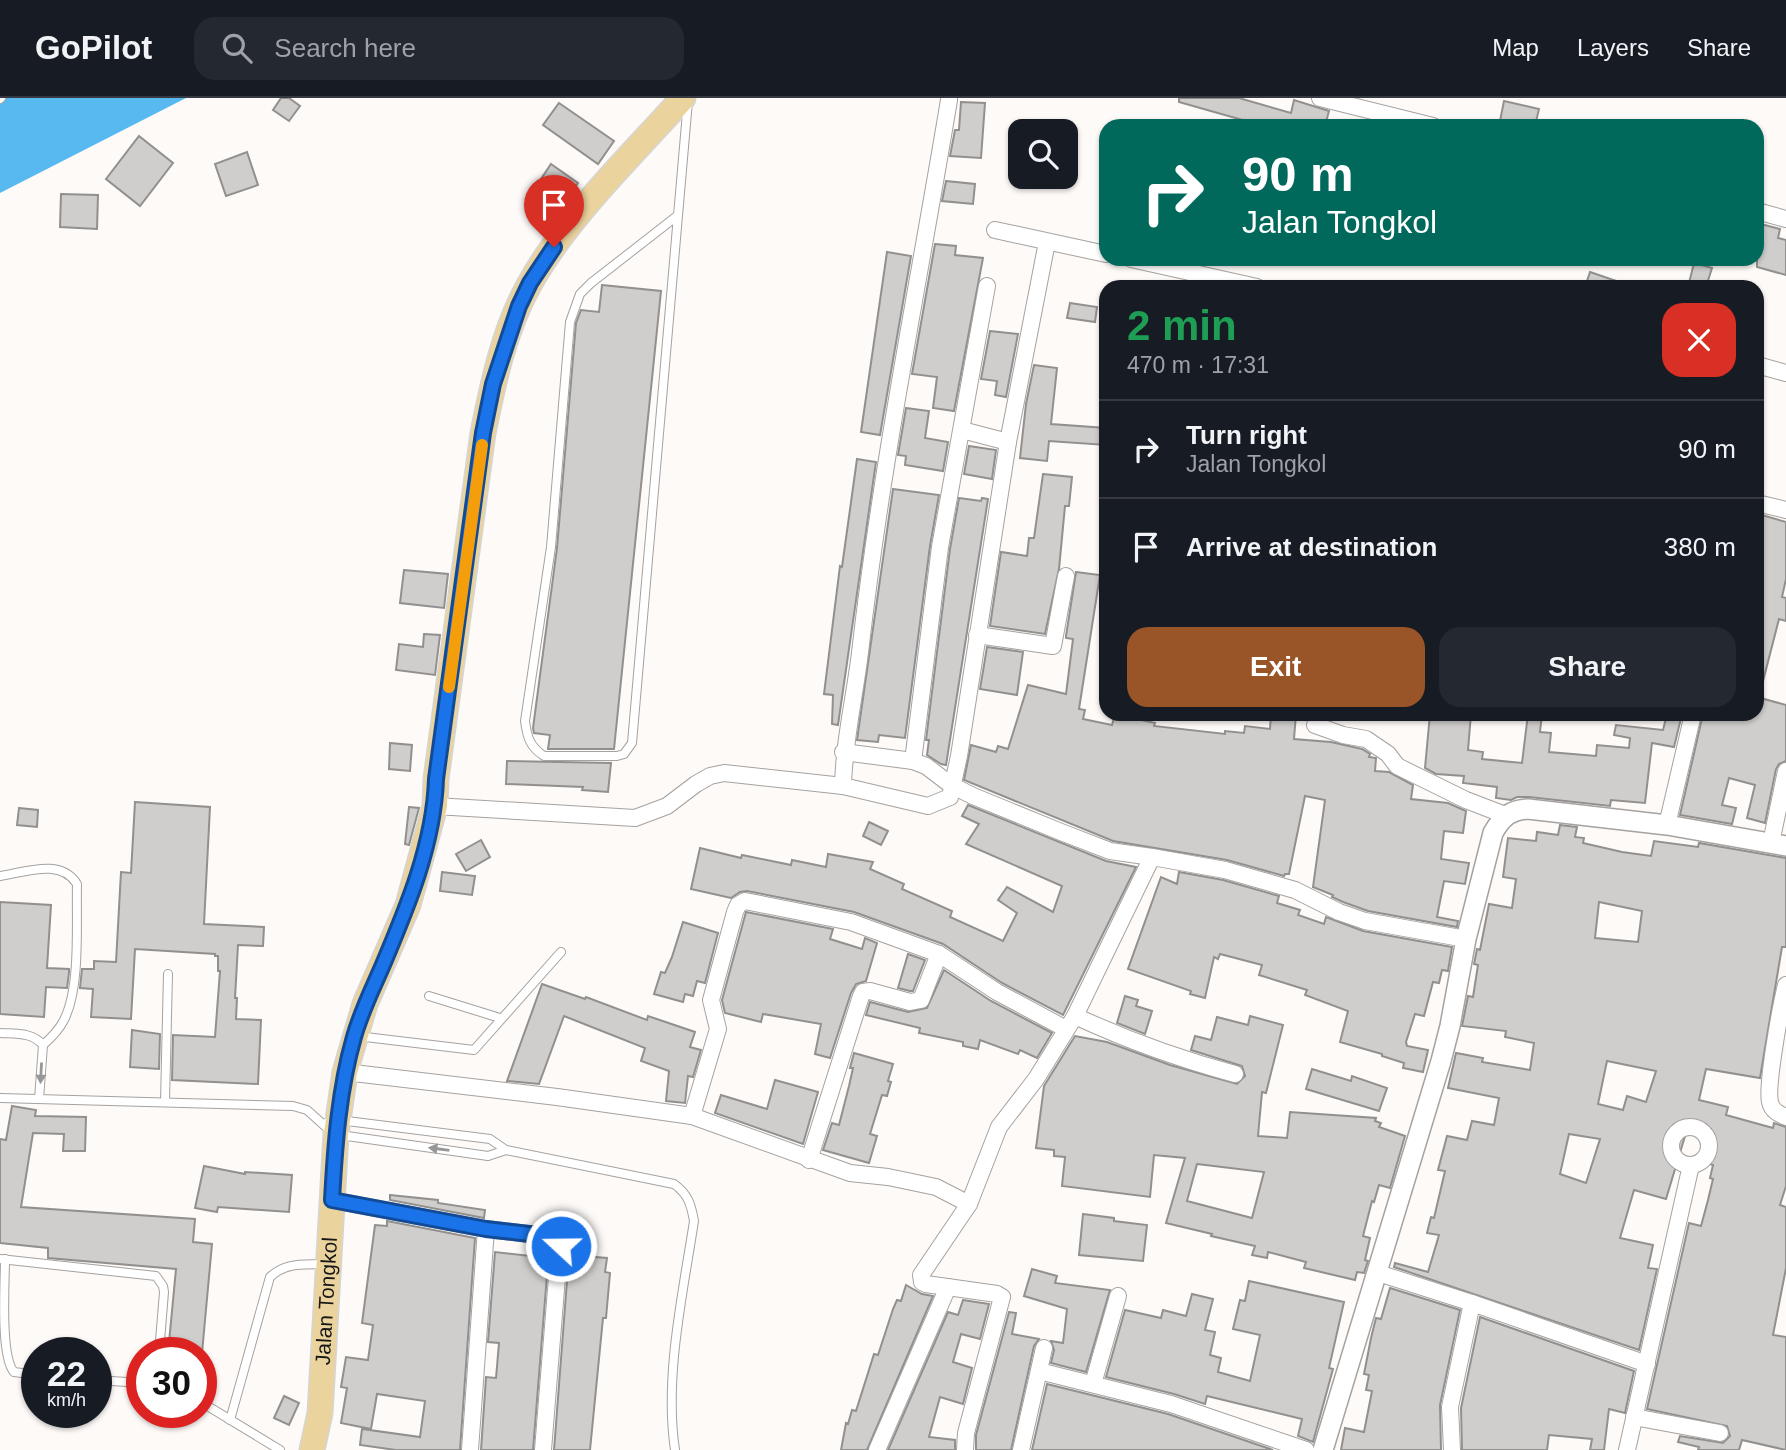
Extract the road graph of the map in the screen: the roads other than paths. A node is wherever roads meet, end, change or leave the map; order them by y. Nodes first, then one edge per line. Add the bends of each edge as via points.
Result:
1 (683, 98) edge
2 (689, 98) edge
3 (1320, 98) edge
4 (949, 100) dead end
5 (1405, 119) edge
6 (1764, 213) edge
7 (677, 216) junction
8 (1786, 219) edge
9 (995, 230) dead end
10 (1047, 242) junction
11 (1099, 253) edge
12 (1162, 266) edge
13 (1226, 280) edge
14 (987, 286) dead end
15 (1764, 367) edge
16 (1786, 373) edge
17 (962, 430) junction
18 (1008, 442) junction
19 (1764, 504) edge
20 (1786, 510) edge
21 (1066, 576) dead end
22 (977, 635) junction
23 (1691, 721) edge
24 (1315, 724) dead end
25 (844, 752) junction
26 (914, 761) junction
27 (1786, 771) edge
28 (842, 786) junction
29 (951, 791) junction
30 (436, 794) junction
31 (1505, 815) junction
32 (1667, 825) junction
33 (1779, 844) edge
34 (1152, 857) junction
35 (0, 876) edge
36 (1466, 939) junction
37 (561, 952) dead end
38 (939, 954) junction
39 (168, 974) dead end
40 (1786, 985) edge
41 (429, 996) dead end
42 (500, 1018) junction
43 (1070, 1023) junction
44 (0, 1033) edge
45 (354, 1036) junction
46 (43, 1045) junction
47 (345, 1072) junction
48 (1235, 1073) dead end
49 (0, 1098) edge
50 (39, 1099) junction
51 (165, 1102) junction
52 (692, 1116) junction
53 (1786, 1117) edge
54 (332, 1126) junction
55 (506, 1150) junction
56 (809, 1160) junction
57 (1691, 1165) dead end
58 (332, 1200) junction
59 (969, 1204) junction
60 (486, 1229) junction
61 (3, 1259) edge
62 (328, 1265) junction
63 (1378, 1273) junction
64 (948, 1287) junction
65 (1118, 1296) dead end
66 (1472, 1303) junction
67 (160, 1337) edge
68 (1044, 1348) dead end
69 (1647, 1364) junction
70 (1039, 1371) junction
71 (21, 1373) edge
72 (1093, 1384) junction
73 (217, 1412) edge
74 (1634, 1417) junction
75 (230, 1420) junction
76 (1720, 1433) dead end
77 (280, 1450) edge
78 (312, 1450) edge
79 (470, 1450) edge
80 (543, 1450) edge
81 (676, 1450) edge
82 (877, 1450) edge
83 (965, 1450) edge
84 (1021, 1450) edge
85 (1306, 1450) edge
86 (1323, 1450) edge
87 (1452, 1450) edge
88 (1628, 1450) edge

1 - 30 highway, Jalan Tongkol via 567,228 530,283 508,335 483,433
2 - 7 lane
3 - 5 street
4 - 25 street via 879,502
6 - 8 street
7 - 7 lane via 632,743 617,756 544,757 527,738 525,721 551,547 569,322 590,282
9 - 10 street
10 - 11 street
10 - 18 street
12 - 13 street
14 - 17 street
15 - 16 street
17 - 18 street
17 - 26 street via 940,547
18 - 22 street
19 - 20 street
21 - 22 street via 1053,646
22 - 29 street
23 - 32 street
24 - 31 street via 1366,739 1397,766
25 - 26 street
25 - 28 street
26 - 29 street via 926,766
27 - 33 street
28 - 29 street via 928,806
28 - 30 street via 724,773 696,784 667,806 635,818
29 - 34 street via 1110,850
30 - 45 highway, Jalan Tongkol via 408,905
31 - 32 street via 1528,809
31 - 36 street via 1493,833
32 - 33 street
34 - 36 street via 1225,870 1295,890 1365,922
34 - 43 street
35 - 46 lane via 54,867 72,875 77,884 74,990 65,1019
36 - 63 street via 1449,1031
37 - 42 lane
38 - 43 street via 997,992
38 - 52 street via 851,922 745,901 738,905 711,1000 718,1029
38 - 56 street via 921,1000 863,992
39 - 51 lane
40 - 53 street via 1770,1102
41 - 42 lane
42 - 45 lane via 474,1050
43 - 48 street
43 - 59 street via 999,1127
44 - 46 lane via 27,1035
45 - 47 highway, Jalan Tongkol
46 -> 50 lane
47 - 52 street
47 - 54 highway, Jalan Tongkol
49 - 50 lane
50 - 51 lane
51 - 54 lane via 293,1106
52 - 56 street
55 -> 54 lane via 488,1156
54 - 55 lane via 490,1139
54 - 58 highway, Jalan Tongkol
55 - 81 lane via 674,1184 688,1198 694,1221 677,1329 672,1429
56 - 59 street via 850,1173 936,1187
57 - 69 street
58 - 60 street
58 - 62 highway, Jalan Tongkol
59 - 64 street via 921,1275 926,1284
60 - 79 street
60 - 80 street via 560,1240
61 - 67 lane via 156,1276 164,1292
61 - 71 lane via 7,1360 14,1372
62 - 75 lane via 289,1265 270,1277
62 - 78 highway, Jalan Tongkol via 320,1413
63 - 66 street
63 - 86 street
64 - 82 street
64 - 83 street via 1002,1297
65 - 72 street
66 - 69 street
66 - 87 street via 1450,1408
68 - 70 street
69 - 74 street
70 - 72 street
70 - 84 street
72 - 85 street via 1171,1404
73 - 75 lane
74 - 76 street
74 - 88 street
75 - 77 lane

